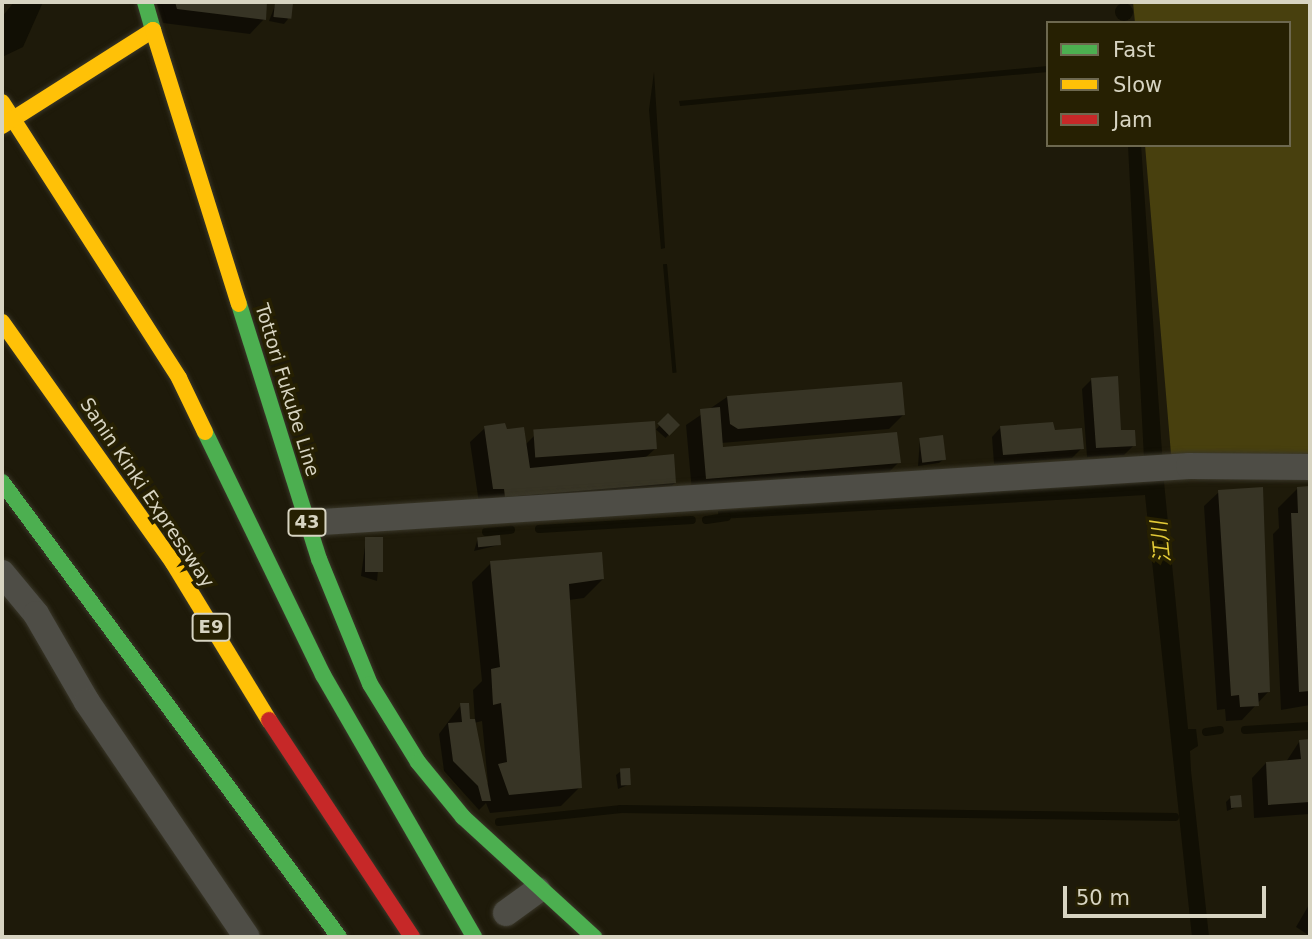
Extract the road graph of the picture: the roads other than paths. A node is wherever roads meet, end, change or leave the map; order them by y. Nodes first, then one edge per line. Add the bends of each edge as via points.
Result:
1 (145, 2) edge
2 (153, 30) junction
3 (2, 102) edge
4 (8, 122) edge
5 (2, 322) edge
6 (1310, 467) edge
7 (2, 482) edge
8 (307, 523) junction
9 (2, 573) edge
10 (538, 890) junction
11 (506, 913) dead end
12 (247, 937) edge
13 (340, 937) edge
14 (412, 937) edge
15 (474, 937) edge
16 (594, 937) edge

1 - 2 main road, Tottori Fukube Line
2 - 4 main road
2 - 8 main road, Tottori Fukube Line / 43
3 - 4 main road
4 - 15 main road via 179,378 323,674
5 - 14 main road, Sanin Kinki Expressway / E9 via 173,563 251,694
6 - 8 street via 1189,466
7 - 13 main road
8 - 10 main road, Tottori Fukube Line / 43 via 350,643 395,727 463,817
9 - 12 street via 36,614 87,702
10 - 11 street
10 - 16 main road, Tottori Fukube Line / 43

